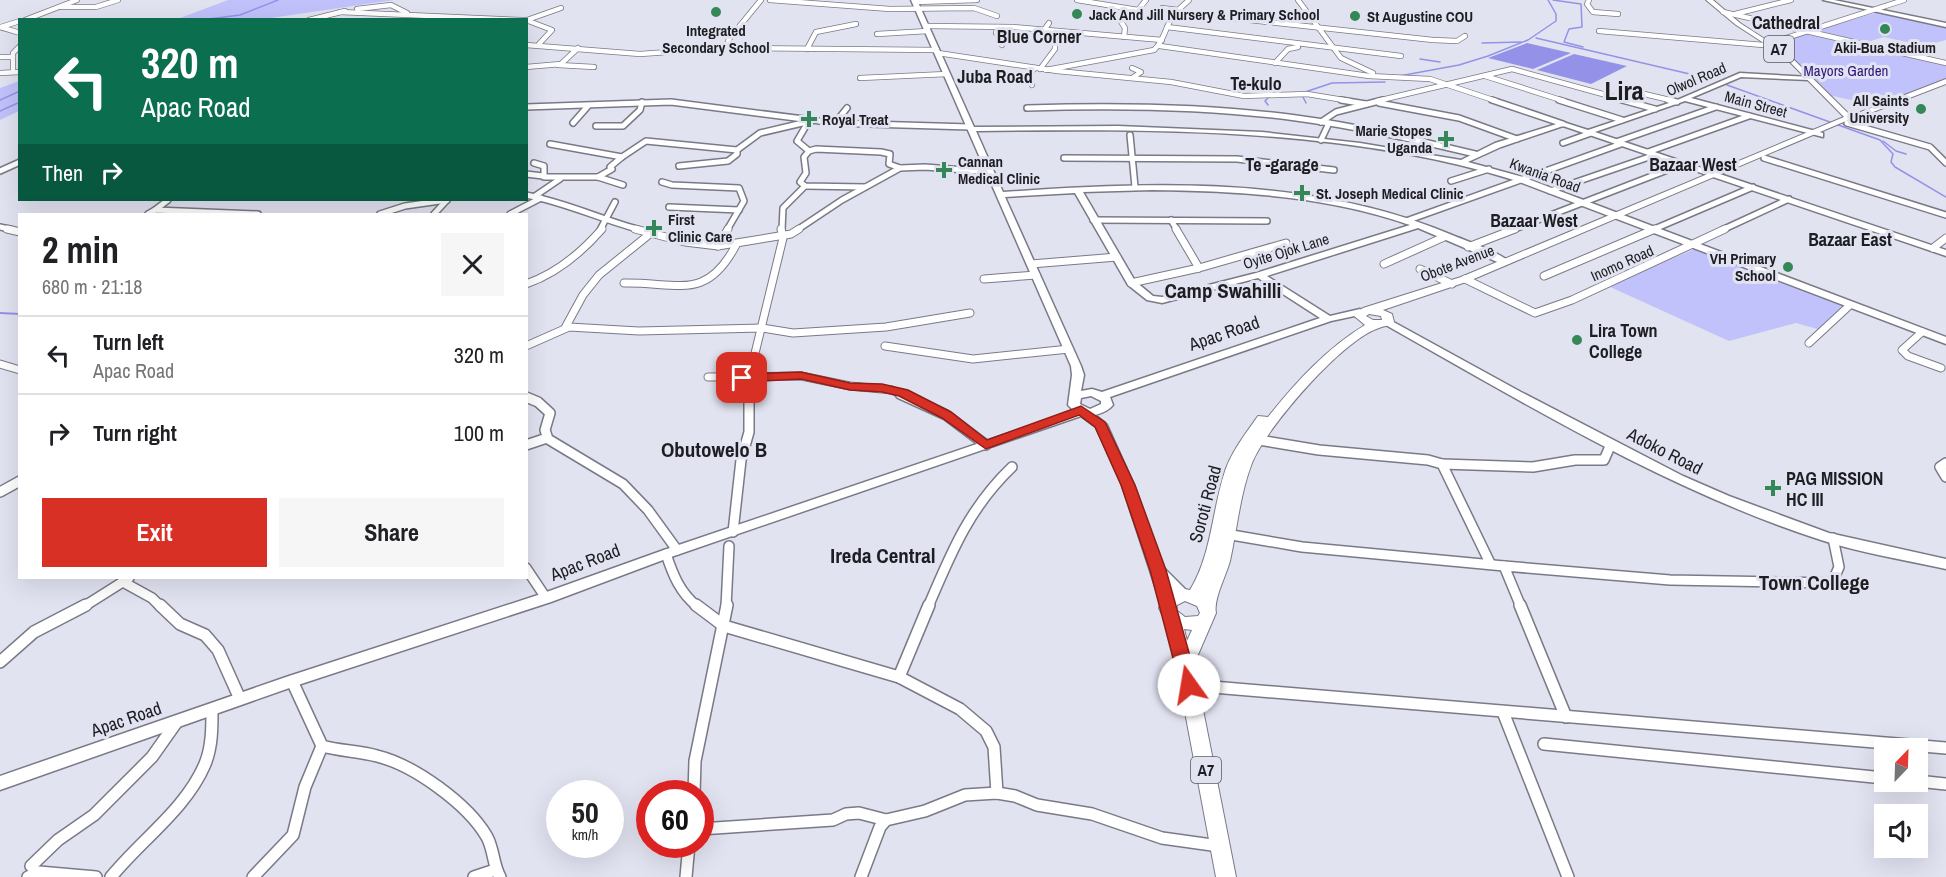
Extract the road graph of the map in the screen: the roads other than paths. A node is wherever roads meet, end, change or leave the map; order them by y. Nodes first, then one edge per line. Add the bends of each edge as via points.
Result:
1 (77, 0) edge
2 (118, 0) edge
3 (761, 0) edge
4 (771, 0) edge
5 (976, 0) edge
6 (1077, 0) edge
7 (1146, 0) edge
8 (1189, 0) edge
9 (1298, 0) edge
10 (1589, 0) edge
11 (1709, 0) edge
12 (1791, 0) edge
13 (1826, 0) edge
14 (1904, 0) edge
15 (818, 2) edge
16 (916, 4) edge
17 (61, 7) junction
18 (561, 8) dead end
19 (1162, 8) dead end
20 (1874, 10) junction
21 (1177, 11) junction
22 (340, 12) junction
23 (1723, 12) junction
24 (409, 13) junction
25 (1618, 14) dead end
26 (1732, 15) junction
27 (997, 16) dead end
28 (1225, 16) junction
29 (31, 18) edge
30 (317, 18) edge
31 (401, 18) edge
32 (490, 18) edge
33 (528, 20) edge
34 (1120, 20) dead end
35 (18, 22) edge
36 (528, 22) edge
37 (1220, 22) dead end
38 (1049, 23) dead end
39 (856, 24) dead end
40 (1946, 25) edge
41 (0, 27) edge
42 (998, 27) junction
43 (1320, 27) junction
44 (927, 28) junction
45 (1167, 29) junction
46 (1044, 30) junction
47 (1599, 31) dead end
48 (1804, 31) junction
49 (18, 32) edge
50 (877, 34) dead end
51 (1465, 36) dead end
52 (1124, 37) junction
53 (1162, 40) junction
54 (1282, 43) junction
55 (539, 44) junction
56 (1773, 44) junction
57 (528, 45) edge
58 (1002, 45) dead end
59 (1160, 46) junction
60 (1304, 46) junction
61 (579, 48) junction
62 (726, 48) junction
63 (18, 49) edge
64 (807, 49) junction
65 (1288, 49) junction
66 (1335, 50) junction
67 (937, 52) junction
68 (1401, 56) dead end
69 (0, 57) edge
70 (13, 57) junction
71 (1275, 63) junction
72 (565, 64) junction
73 (1946, 64) edge
74 (528, 67) edge
75 (594, 67) dead end
76 (1037, 68) junction
77 (1132, 68) dead end
78 (1046, 70) junction
79 (13, 72) junction
80 (18, 72) edge
81 (0, 73) edge
82 (947, 74) junction
83 (1485, 75) junction
84 (860, 78) dead end
85 (1131, 78) junction
86 (1385, 78) junction
87 (1809, 78) junction
88 (1946, 83) edge
89 (1032, 85) dead end
90 (1445, 85) junction
91 (1640, 93) dead end
92 (1681, 101) junction
93 (642, 102) junction
94 (1374, 102) junction
95 (1366, 104) junction
96 (588, 106) junction
97 (528, 107) edge
98 (1716, 107) junction
99 (847, 108) dead end
100 (1027, 108) dead end
101 (1655, 109) junction
102 (1749, 116) junction
103 (1851, 117) junction
104 (1622, 120) junction
105 (809, 122) junction
106 (1321, 122) junction
107 (573, 123) dead end
108 (835, 123) junction
109 (1329, 123) junction
110 (1563, 124) junction
111 (596, 126) dead end
112 (971, 128) junction
113 (1589, 133) junction
114 (1817, 134) junction
115 (1130, 135) dead end
116 (1517, 139) junction
117 (1321, 140) junction
118 (1563, 143) dead end
119 (1619, 143) junction
120 (550, 144) dead end
121 (1935, 149) junction
122 (737, 150) junction
123 (1946, 150) edge
124 (809, 151) junction
125 (1475, 153) junction
126 (1651, 154) junction
127 (1130, 156) junction
128 (621, 157) junction
129 (1064, 158) dead end
130 (1764, 158) junction
131 (1464, 161) junction
132 (18, 163) edge
133 (534, 163) dead end
134 (1946, 163) edge
135 (1683, 164) junction
136 (679, 166) dead end
137 (900, 168) junction
138 (1489, 169) junction
139 (1334, 170) dead end
140 (0, 171) edge
141 (990, 172) junction
142 (528, 174) edge
143 (1719, 174) junction
144 (543, 176) junction
145 (598, 177) junction
146 (560, 178) junction
147 (1520, 179) junction
148 (1450, 181) dead end
149 (662, 182) dead end
150 (623, 185) dead end
151 (805, 186) junction
152 (866, 187) junction
153 (1135, 187) junction
154 (1753, 187) junction
155 (1077, 189) junction
156 (1550, 191) junction
157 (528, 195) edge
158 (1000, 195) junction
159 (538, 197) junction
160 (1789, 199) junction
161 (167, 201) edge
162 (422, 201) edge
163 (446, 201) edge
164 (615, 202) dead end
165 (1582, 203) junction
166 (669, 207) dead end
167 (155, 210) junction
168 (739, 210) junction
169 (150, 213) edge
170 (232, 213) edge
171 (383, 213) edge
172 (435, 213) edge
173 (512, 213) edge
174 (1946, 215) edge
175 (1617, 216) junction
176 (1093, 220) junction
177 (1171, 220) junction
178 (1406, 220) junction
179 (606, 221) junction
180 (1268, 222) dead end
181 (1418, 225) junction
182 (0, 227) edge
183 (1654, 230) junction
184 (16, 231) edge
185 (651, 232) junction
186 (0, 236) edge
187 (1444, 237) junction
188 (783, 238) junction
189 (1946, 238) edge
190 (1286, 243) dead end
191 (736, 244) junction
192 (1694, 245) junction
193 (718, 246) junction
194 (1468, 247) junction
195 (1933, 248) junction
196 (1946, 253) edge
197 (1117, 257) junction
198 (1505, 262) junction
199 (1031, 264) junction
200 (1384, 264) dead end
201 (1199, 268) junction
202 (1420, 269) dead end
203 (1036, 275) junction
204 (1259, 275) junction
205 (1544, 276) dead end
206 (984, 279) dead end
207 (1465, 279) junction
208 (528, 283) edge
209 (624, 283) dead end
210 (1131, 283) junction
211 (1452, 284) junction
212 (1851, 305) junction
213 (970, 313) dead end
214 (1374, 317) junction
215 (1328, 319) junction
216 (565, 328) junction
217 (762, 328) junction
218 (1922, 332) junction
219 (1946, 342) edge
220 (1809, 343) dead end
221 (528, 345) edge
222 (885, 346) dead end
223 (1069, 349) junction
224 (0, 364) edge
225 (1941, 368) dead end
226 (18, 369) edge
227 (1078, 375) junction
228 (708, 377) dead end
229 (748, 378) junction
230 (1100, 394) junction
231 (1076, 396) junction
232 (528, 398) edge
233 (1105, 409) junction
234 (1081, 411) junction
235 (1101, 425) junction
236 (548, 438) junction
237 (1254, 439) junction
238 (528, 444) edge
239 (1611, 444) junction
240 (986, 445) junction
241 (1946, 463) edge
242 (1442, 464) junction
243 (1012, 467) dead end
244 (1946, 477) edge
245 (18, 482) edge
246 (0, 492) edge
247 (1226, 534) junction
248 (1833, 538) junction
249 (731, 539) junction
250 (671, 552) junction
251 (1490, 564) junction
252 (1946, 564) edge
253 (1504, 566) junction
254 (1158, 570) junction
255 (528, 571) edge
256 (126, 580) edge
257 (1201, 597) junction
258 (546, 598) junction
259 (1170, 610) junction
260 (724, 626) junction
261 (0, 662) edge
262 (1185, 664) junction
263 (899, 677) junction
264 (292, 681) junction
265 (1189, 685) junction
266 (240, 699) junction
267 (212, 710) junction
268 (1503, 712) junction
269 (1566, 717) junction
270 (179, 721) junction
271 (1544, 744) dead end
272 (322, 746) junction
273 (1946, 748) edge
274 (1874, 777) edge
275 (694, 780) edge
276 (1928, 782) edge
277 (0, 783) edge
278 (1946, 784) edge
279 (997, 793) junction
280 (886, 820) junction
281 (714, 828) edge
282 (1221, 847) junction
283 (688, 858) edge
284 (29, 872) edge
285 (497, 874) edge
286 (96, 877) edge
287 (111, 877) edge
288 (253, 877) edge
289 (474, 877) edge
290 (686, 877) edge
291 (861, 877) edge
292 (1226, 877) edge
293 (1568, 877) edge

1 - 17 street
2 - 17 street via 96,7
3 - 62 street
4 - 15 street
5 - 16 street
6 - 7 street via 1137,10
8 - 21 street
9 - 43 street
10 - 25 street via 1587,4 1593,12
11 - 23 main road, A7
12 - 26 street
13 - 20 street
14 - 20 street
15 - 16 street
16 - 27 street via 978,9
16 - 44 street
17 - 29 street
18 - 33 street
19 - 21 street
20 - 40 street
20 - 48 street
21 - 28 street
21 - 45 street via 1167,22
22 - 24 street
22 - 24 street via 390,6
22 - 30 street
23 - 26 street
23 - 56 main road, A7
24 - 31 street
24 - 32 street
26 - 48 street
28 - 37 street
28 - 43 street
34 - 52 street via 1125,28
35 - 41 street
36 - 55 street via 552,30
38 - 46 street
39 - 64 street via 816,32
41 - 49 street
42 - 44 street
42 - 46 street
42 - 58 street via 996,33 1007,36
43 - 51 street via 1446,41
43 - 66 street
44 - 50 street
44 - 67 street
45 - 53 street
45 - 54 street
46 - 52 street
46 - 76 street via 1055,40 1054,49
47 - 56 street
48 - 56 street
48 - 73 street
52 - 53 street
53 - 59 street
54 - 60 street
54 - 65 street
55 - 57 street
55 - 61 street
56 - 87 main road, A7
59 - 71 street
59 - 78 street via 1152,51
60 - 65 street
60 - 66 street
61 - 62 street via 640,54
61 - 72 street via 569,53
62 - 64 street
63 - 70 street
64 - 67 street
65 - 71 street
66 - 68 street
66 - 86 street via 1349,63
67 - 76 street
67 - 82 street
69 - 70 street
70 - 79 street
71 - 86 street
72 - 74 street
72 - 75 street
76 - 78 street
76 - 89 street via 1026,78
77 - 85 street via 1141,72
78 - 85 street
79 - 80 street
79 - 81 street
82 - 84 street
82 - 112 street
83 - 90 street
83 - 101 street via 1514,69
83 - 104 street
85 - 95 street via 1244,96 1304,94
86 - 90 street via 1422,78
87 - 92 street, Olwol Road via 1744,74
87 - 103 main road, A7
88 - 103 main road
90 - 94 street
90 - 110 street
91 - 92 street
92 - 98 street, Main Street
92 - 101 street, Olwol Road
93 - 96 street
93 - 105 street via 734,108
93 - 111 street via 640,110 623,126
94 - 95 street
94 - 116 street via 1464,120
95 - 106 street via 1335,112
96 - 97 street
96 - 107 street
98 - 102 street, Main Street
98 - 119 street
99 - 108 street
100 - 106 street via 1189,109
101 - 104 street, Olwol Road
102 - 114 street, Main Street
102 - 126 street
103 - 114 main road
103 - 121 street
104 - 113 street, Olwol Road
105 - 108 street
105 - 122 street via 760,133
105 - 124 street via 797,141
106 - 109 street
108 - 112 street
109 - 117 street
109 - 125 street
110 - 113 street
110 - 116 street
112 - 117 street, Kwania Road via 1144,127
112 - 141 street
113 - 118 street
113 - 119 street
114 - 130 main road, Obote Avenue
114 - 143 main road, Obote Avenue
115 - 127 street
116 - 125 street
117 - 131 street, Kwania Road
119 - 126 street
119 - 147 street
120 - 128 street
121 - 123 street
121 - 134 street
122 - 128 street via 646,141
122 - 136 street via 728,161
124 - 137 street via 886,153 890,155 888,164
124 - 151 street via 804,157 806,173 800,182
125 - 131 street
126 - 135 street
126 - 156 street
127 - 129 street
127 - 139 street via 1256,160
127 - 153 street
128 - 145 street via 612,169
130 - 143 main road, Obote Avenue
130 - 174 street
131 - 138 street, Kwania Road
132 - 140 street
133 - 144 street via 544,166
135 - 143 street
135 - 165 street
137 - 141 street
137 - 152 street
138 - 147 street, Kwania Road
138 - 148 street
141 - 158 street
142 - 144 street
143 - 154 street
143 - 175 main road, Obote Avenue
144 - 146 street
145 - 146 street
145 - 150 street
146 - 159 street
147 - 156 street, Kwania Road
147 - 178 street
149 - 168 street via 738,188 744,201
151 - 152 street
151 - 188 street via 784,203 779,221
152 - 188 street
153 - 155 street
153 - 178 street via 1269,194
154 - 160 street
154 - 183 street
155 - 158 street
155 - 176 street, Oyite Ojok Lane
156 - 165 street, Kwania Road
157 - 159 street
158 - 199 street
159 - 173 street
159 - 179 street
160 - 192 street, Inomo Road
160 - 195 street
161 - 167 street
162 - 171 street
163 - 172 street
164 - 179 street
165 - 175 street, Kwania Road
165 - 194 street
166 - 168 street
167 - 169 street
167 - 170 street
168 - 193 street
175 - 183 street
175 - 198 main road, Obote Avenue
176 - 177 street
176 - 197 street, Oyite Ojok Lane
177 - 180 street
177 - 201 street
178 - 181 street
179 - 185 street
179 - 208 street via 572,256
181 - 187 street
181 - 204 street, Oyite Ojok Lane
182 - 184 street
183 - 192 street
183 - 205 street
184 - 186 street
185 - 193 street via 684,242
185 - 216 street via 599,275
187 - 194 street
187 - 200 street
188 - 191 street
188 - 217 street
189 - 195 street
190 - 201 street
191 - 193 street
191 - 209 street via 725,268 702,285
192 - 207 street, Inomo Road via 1535,313
192 - 212 street
194 - 198 street
195 - 196 street
197 - 199 street
197 - 210 street, Oyite Ojok Lane
198 - 207 main road, Obote Avenue
199 - 203 street
201 - 210 street
202 - 211 street
203 - 206 street
203 - 223 street
204 - 210 street, Oyite Ojok Lane via 1162,300 1150,298
204 - 215 street
207 - 211 main road, Obote Avenue
211 - 214 main road, Obote Avenue via 1403,300
212 - 218 street
212 - 220 street
213 - 217 street via 850,330 789,333
214 - 215 street, Apac Road
214 - 237 main road via 1362,333 1286,397
214 - 239 street, Adoko Road
215 - 230 street, Apac Road
216 - 217 street
216 - 221 street
217 - 229 street
218 - 219 street
218 - 225 street via 1902,350
222 - 223 street via 973,359
223 - 227 street
224 - 226 street
227 - 230 street
227 - 231 street
228 - 229 street
229 - 240 street via 801,376 904,393 946,415
229 - 249 street via 749,432 741,460
230 - 231 street, Apac Road
230 - 233 street via 1108,402
231 - 234 street via 1072,402
232 - 236 street via 550,413 545,430
233 - 234 street, Apac Road
233 - 235 street
234 - 235 street
234 - 240 street, Apac Road
235 - 254 street via 1128,485
236 - 238 street
236 - 250 street via 613,477 650,510
237 - 242 street
237 - 247 main road, Soroti Road
237 - 257 main road, Soroti Road via 1233,468
239 - 242 street via 1606,457 1599,461 1575,460 1533,467
239 - 248 street, Adoko Road via 1724,499
240 - 249 street, Apac Road
241 - 244 street via 1940,467
242 - 251 street
243 - 263 street via 989,489 959,534
245 - 246 street
247 - 251 street via 1302,547
247 - 257 main road, Soroti Road
248 - 252 street, Adoko Road
248 - 253 street via 1839,561 1838,576 1832,583 1670,580
249 - 250 street, Apac Road
249 - 260 street
250 - 258 street, Apac Road
250 - 260 street via 674,577 686,598
251 - 253 street
253 - 269 street
254 - 257 street
254 - 259 street
255 - 258 street
256 - 261 street via 34,632
256 - 266 street via 180,624 205,635 218,650
257 - 259 main road via 1173,597
257 - 259 main road via 1188,624
257 - 262 main road
258 - 264 street, Apac Road
259 - 262 main road, A7
260 - 263 street
260 - 275 street via 695,761
262 - 265 main road, A7
263 - 279 street via 960,709 986,731 994,747
264 - 266 street, Apac Road
264 - 272 street
265 - 268 street
265 - 282 main road, A7
266 - 267 street, Apac Road
267 - 270 street, Apac Road
267 - 287 street via 212,744 197,783
268 - 269 street
268 - 293 street
269 - 273 street
270 - 277 street, Apac Road
270 - 284 street via 152,756 94,815 57,840
271 - 274 street
272 - 285 street via 386,759 419,777 470,814 494,851
272 - 288 street via 305,787 293,836
276 - 278 street
279 - 280 street via 966,795 925,811
279 - 282 street via 1037,805 1092,814 1162,838
280 - 281 street via 863,812 847,812 833,820
280 - 291 street
282 - 292 main road, A7
283 - 290 street
284 - 286 street
285 - 289 street

